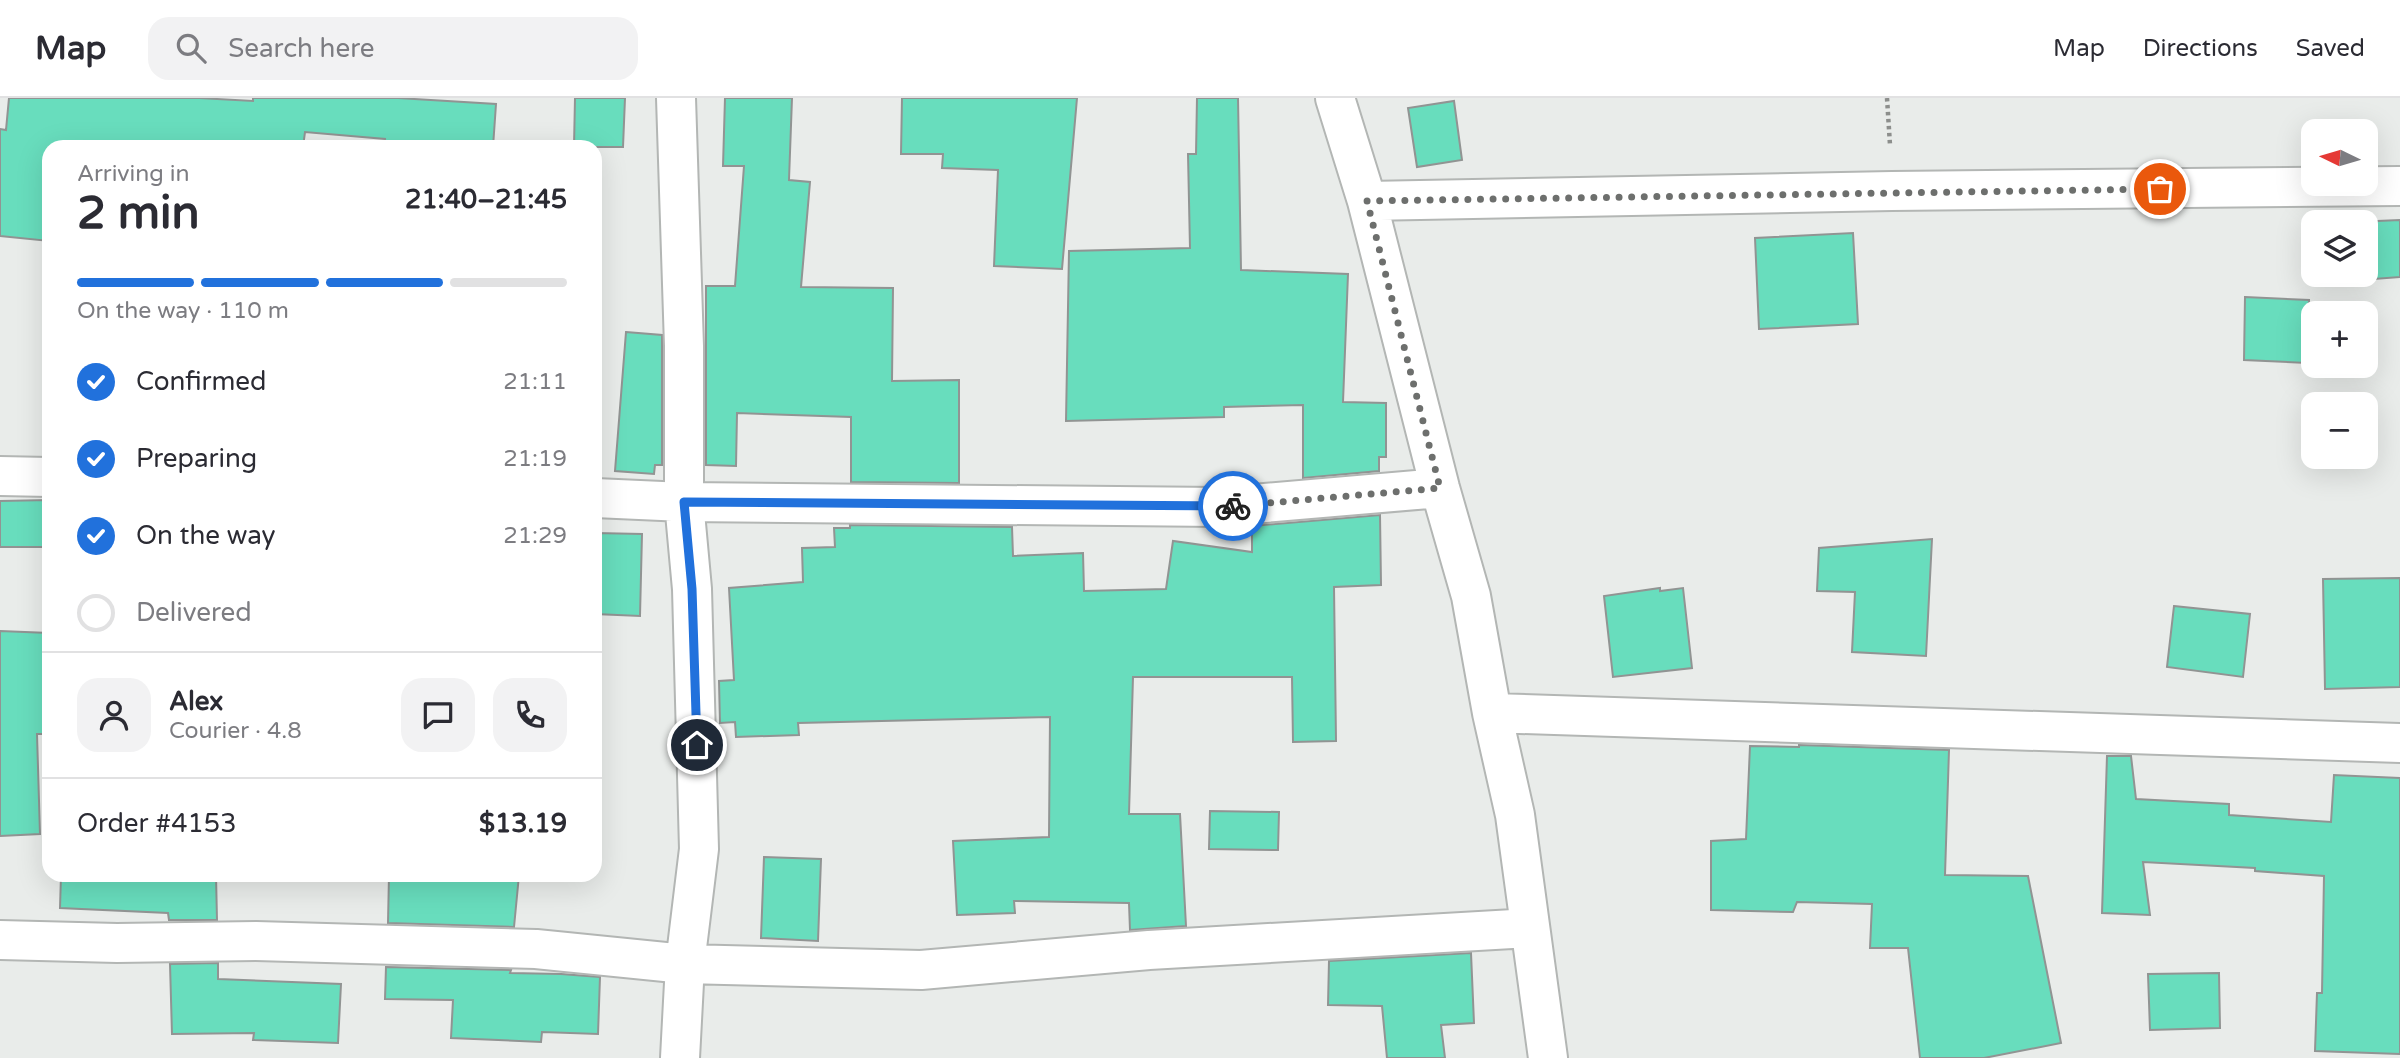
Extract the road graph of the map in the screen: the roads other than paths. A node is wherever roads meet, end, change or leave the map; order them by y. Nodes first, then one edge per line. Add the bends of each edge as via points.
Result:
1 (676, 98) edge
2 (1335, 98) edge
3 (2400, 187) edge
4 (1367, 201) junction
5 (0, 476) edge
6 (42, 477) edge
7 (1440, 488) junction
8 (602, 498) edge
9 (684, 502) junction
10 (1492, 713) junction
11 (2400, 743) edge
12 (1530, 928) junction
13 (0, 940) edge
14 (685, 964) junction
15 (680, 1058) edge
16 (1548, 1058) edge

1 - 9 street
2 - 4 street
3 - 4 street
4 - 7 street
5 - 6 street
7 - 9 street via 1218,507
7 - 10 street via 1471,596
8 - 9 street
9 - 14 street via 692,589 699,849
10 - 11 street
10 - 12 street via 1515,815
12 - 14 street via 1149,950 921,970
12 - 16 street
13 - 14 street via 536,949
14 - 15 street

